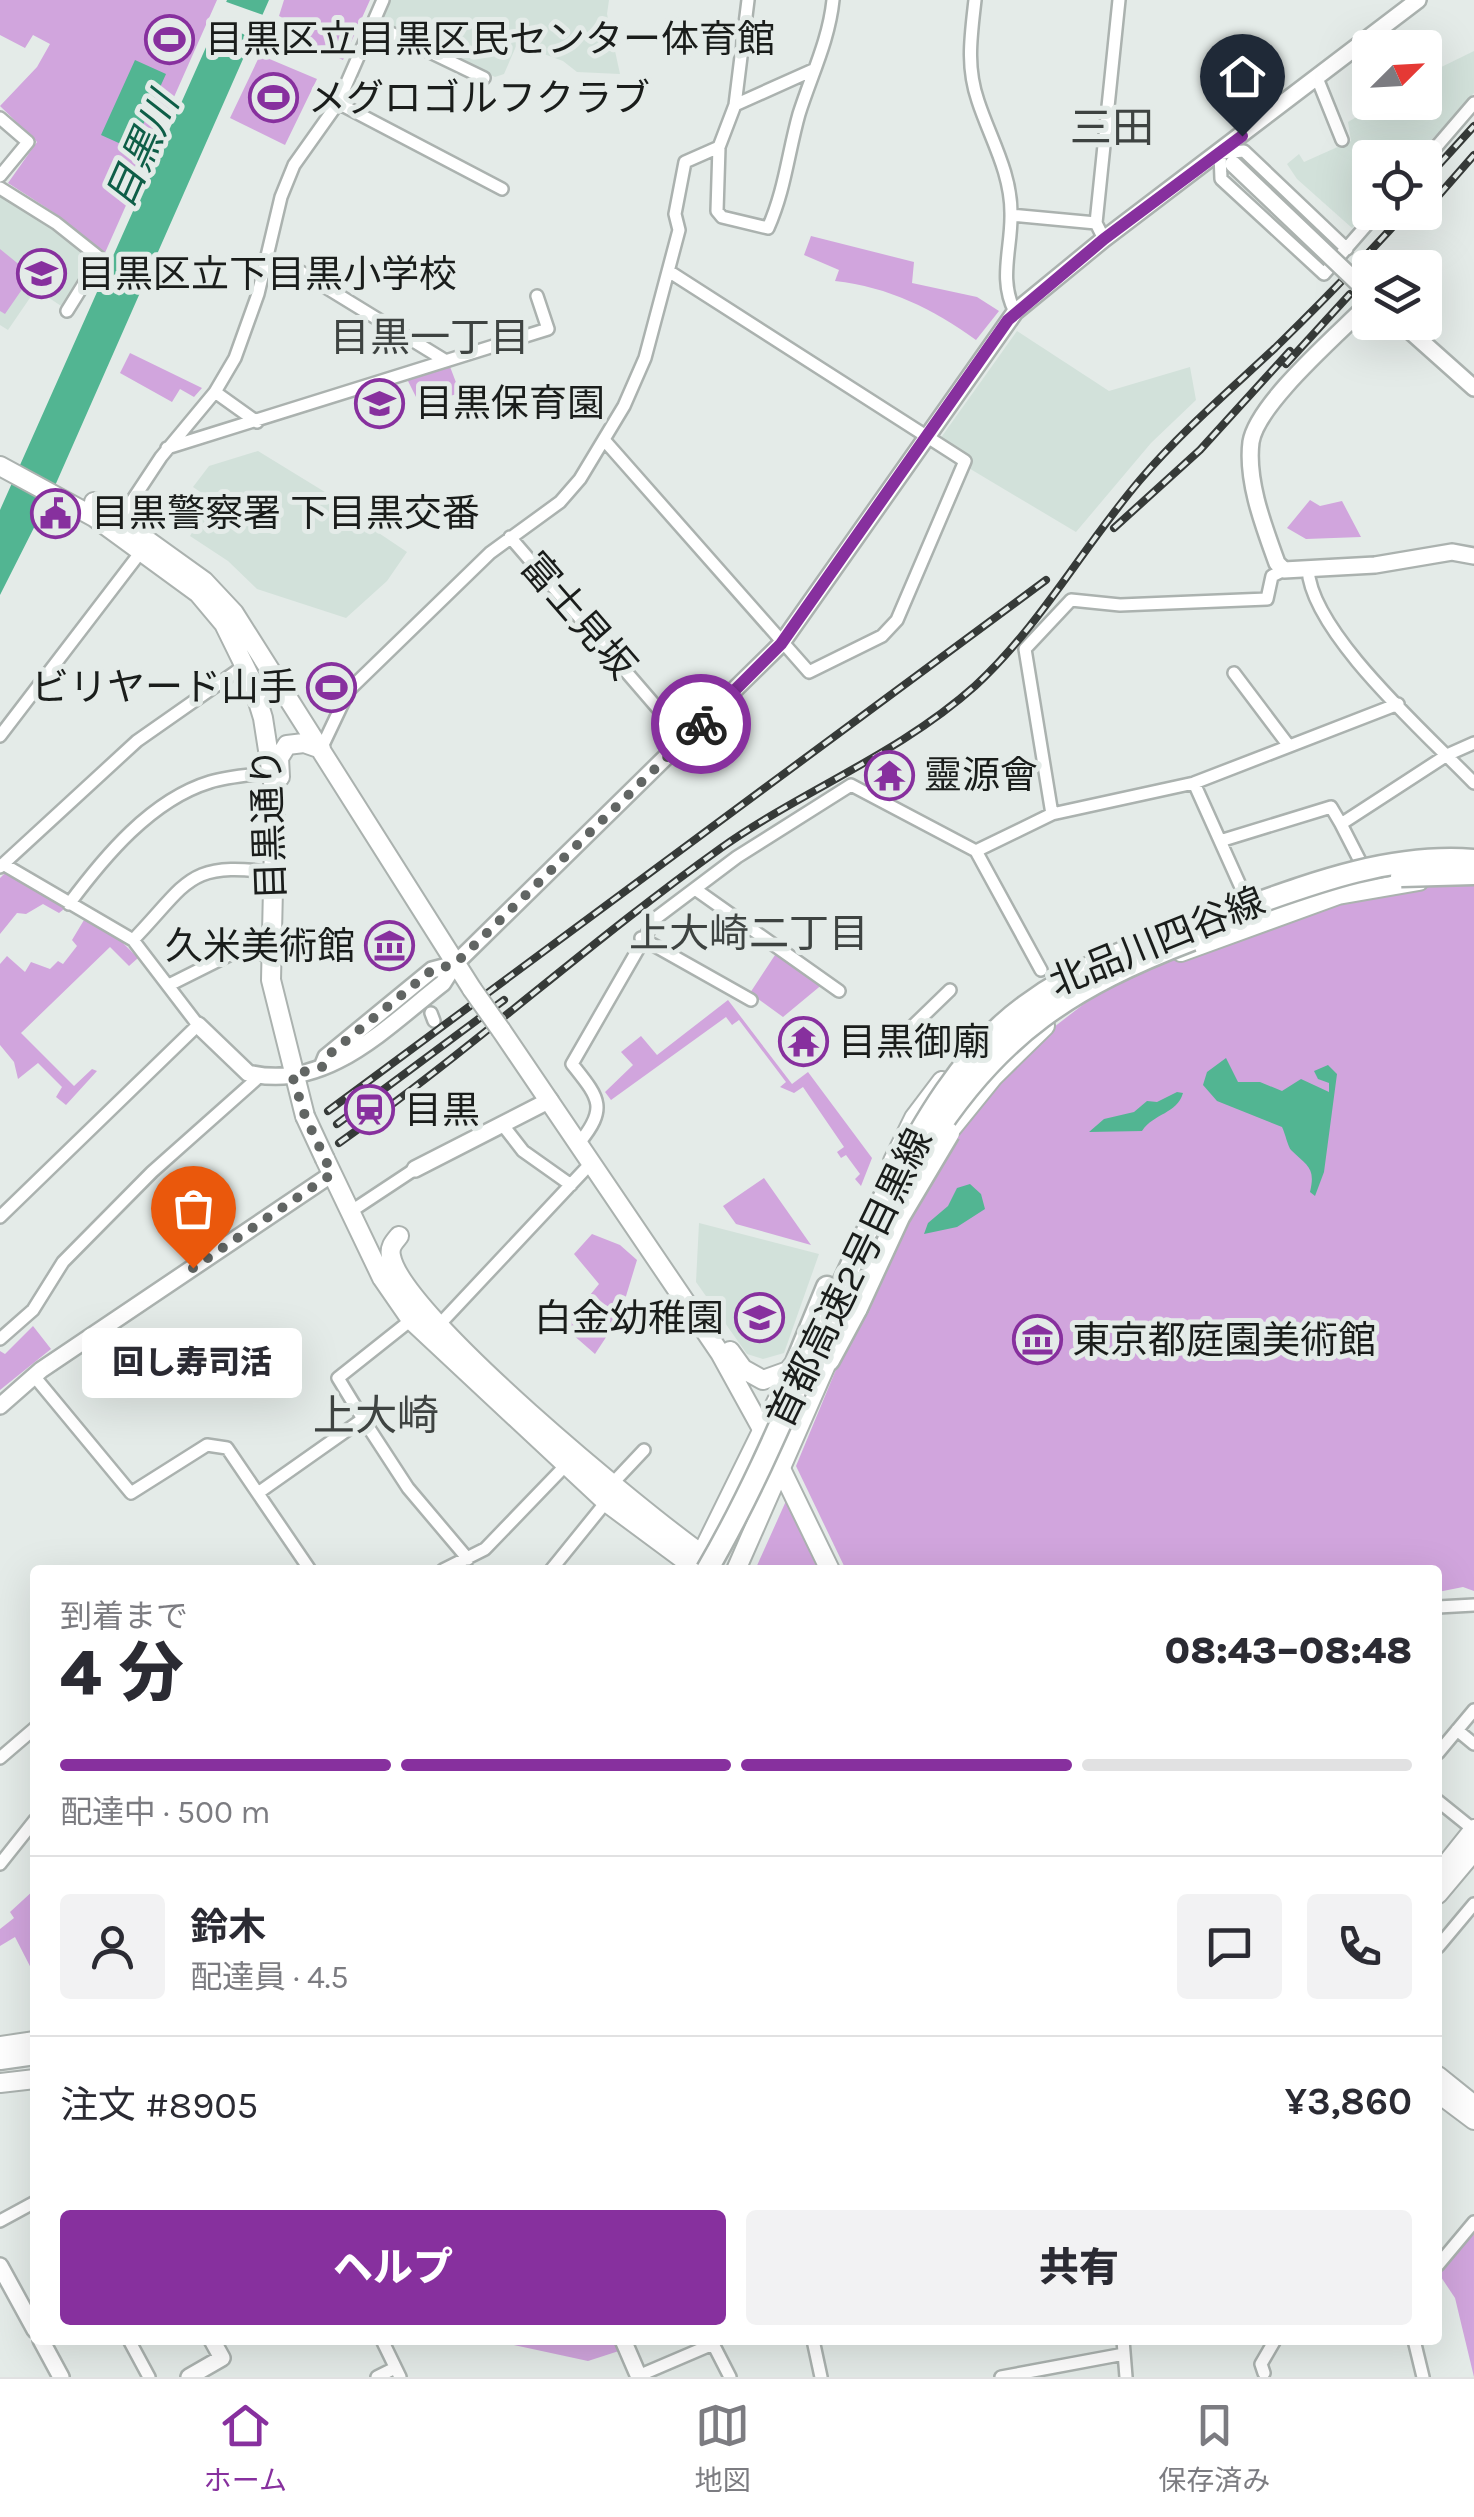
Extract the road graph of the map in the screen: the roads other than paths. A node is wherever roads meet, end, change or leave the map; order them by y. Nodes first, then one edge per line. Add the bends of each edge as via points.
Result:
1 (383, 0) edge
2 (748, 0) edge
3 (834, 0) edge
4 (974, 0) edge
5 (1118, 0) edge
6 (1418, 0) edge
7 (372, 24) junction
8 (813, 70) junction
9 (484, 78) dead end
10 (1317, 78) junction
11 (338, 102) junction
12 (1474, 103) edge
13 (735, 104) junction
14 (0, 118) edge
15 (1342, 140) dead end
16 (1442, 140) edge
17 (718, 147) junction
18 (1220, 152) junction
19 (0, 176) edge
20 (0, 188) edge
21 (502, 189) dead end
22 (1011, 215) junction
23 (1096, 223) junction
24 (1363, 230) edge
25 (1104, 239) junction
26 (1348, 249) junction
27 (296, 268) dead end
28 (670, 272) junction
29 (1352, 279) edge
30 (537, 296) dead end
31 (67, 311) dead end
32 (1015, 312) junction
33 (1352, 313) edge
34 (1420, 340) edge
35 (446, 361) junction
36 (1474, 388) edge
37 (215, 392) junction
38 (256, 422) junction
39 (926, 436) junction
40 (605, 442) junction
41 (167, 448) junction
42 (6, 465) edge
43 (55, 488) junction
44 (120, 519) junction
45 (510, 537) junction
46 (145, 545) junction
47 (1474, 556) edge
48 (1284, 570) junction
49 (1308, 570) junction
50 (781, 644) junction
51 (244, 666) junction
52 (1234, 673) dead end
53 (1398, 704) junction
54 (0, 736) edge
55 (684, 740) junction
56 (1474, 743) edge
57 (1289, 746) junction
58 (321, 749) junction
59 (1447, 754) junction
60 (272, 772) junction
61 (1194, 783) junction
62 (1474, 783) edge
63 (275, 795) junction
64 (1052, 814) junction
65 (1341, 824) junction
66 (1220, 841) junction
67 (976, 851) junction
68 (1474, 858) edge
69 (1362, 865) junction
70 (2, 866) edge
71 (275, 873) junction
72 (1474, 877) edge
73 (694, 889) junction
74 (69, 904) junction
75 (1248, 904) junction
76 (641, 938) junction
77 (133, 940) junction
78 (269, 954) junction
79 (455, 964) junction
80 (1041, 970) dead end
81 (170, 986) junction
82 (1068, 987) junction
83 (950, 990) dead end
84 (839, 991) dead end
85 (751, 1000) dead end
86 (198, 1025) junction
87 (886, 1052) dead end
88 (292, 1075) junction
89 (260, 1076) junction
90 (550, 1100) junction
91 (502, 1124) junction
92 (579, 1143) junction
93 (592, 1162) junction
94 (328, 1166) junction
95 (415, 1169) joint
96 (571, 1185) junction
97 (350, 1212) junction
98 (0, 1217) edge
99 (400, 1236) dead end
100 (678, 1290) junction
101 (410, 1320) junction
102 (439, 1325) junction
103 (0, 1339) edge
104 (797, 1360) junction
105 (829, 1360) junction
106 (34, 1376) junction
107 (0, 1406) edge
108 (363, 1420) junction
109 (763, 1431) junction
110 (644, 1450) dead end
111 (565, 1466) junction
112 (781, 1468) junction
113 (258, 1493) junction
114 (608, 1494) junction
115 (464, 1564) edge
116 (307, 1565) edge
117 (555, 1565) edge
118 (699, 1565) edge
119 (700, 1565) edge
120 (700, 1565) edge
121 (725, 1565) edge
122 (738, 1565) edge
123 (828, 1565) edge
124 (1474, 1605) edge
125 (1442, 1606) edge
126 (1474, 1710) edge
127 (1457, 1730) junction
128 (30, 1732) edge
129 (1474, 1744) edge
130 (1442, 1748) edge
131 (0, 1758) edge
132 (1442, 1804) edge
133 (30, 1826) edge
134 (1474, 1830) edge
135 (1474, 1850) edge
136 (0, 1864) edge
137 (1442, 1869) edge
138 (1442, 1889) edge
139 (1474, 1904) edge
140 (1442, 1943) edge
141 (30, 2043) edge
142 (0, 2046) edge
143 (30, 2055) edge
144 (0, 2059) edge
145 (30, 2069) edge
146 (0, 2073) edge
147 (1442, 2079) edge
148 (30, 2080) edge
149 (0, 2084) edge
150 (1442, 2096) edge
151 (1474, 2105) edge
152 (1474, 2120) edge
153 (30, 2205) edge
154 (0, 2222) edge
155 (1474, 2222) edge
156 (1442, 2261) edge
157 (0, 2266) edge
158 (30, 2321) edge
159 (43, 2345) edge
160 (132, 2345) edge
161 (215, 2345) edge
162 (384, 2345) edge
163 (626, 2345) edge
164 (705, 2345) edge
165 (714, 2345) edge
166 (814, 2345) edge
167 (1123, 2345) edge
168 (1271, 2345) edge
169 (1415, 2345) edge
170 (1124, 2354) junction
171 (398, 2372) edge
172 (1264, 2373) dead end
173 (638, 2376) edge
174 (61, 2377) edge
175 (149, 2377) edge
176 (189, 2377) edge
177 (376, 2377) edge
178 (730, 2377) edge
179 (821, 2377) edge
180 (1001, 2377) edge
181 (1126, 2377) edge
182 (1424, 2377) edge

1 - 7 street
2 - 13 street
3 - 8 street
4 - 22 street via 971,74 1001,160
5 - 23 street
6 - 10 street
7 - 9 street
7 - 11 street
8 - 13 street
8 - 17 street via 785,188 768,228 716,211
10 - 15 street
10 - 18 street
11 - 21 street
11 - 37 street via 294,165 258,294
12 - 16 street
13 - 17 street
14 - 19 street via 28,142
17 - 28 street via 685,162
18 - 25 street
18 - 26 street via 1244,151
18 - 26 street via 1222,179 1324,274
18 - 29 street, bridge
20 - 31 street via 100,258
22 - 23 street
22 - 32 street via 1005,288
23 - 25 street
24 - 26 street
25 - 32 street
27 - 35 street
28 - 39 street
28 - 40 street via 645,358
30 - 35 street via 548,329
32 - 39 street
33 - 48 street via 1254,432 1250,459 1260,510
34 - 36 street
35 - 38 street
37 - 38 street
37 - 41 street
38 - 41 street
39 - 50 street
39 - 50 street via 966,461 897,620 882,636 809,672
40 - 45 street via 560,502
40 - 50 street
41 - 44 street
42 - 43 main road, 目黒通り
43 - 44 main road, 目黒通り
43 - 46 main road, 目黒通り
44 - 46 main road, 目黒通り
45 - 55 street, 富士見坂
45 - 58 street via 349,690
46 - 51 main road, 目黒通り via 207,602
46 - 54 street
46 - 58 main road, 目黒通り via 204,580 226,604
47 - 49 street via 1452,552
48 - 49 street
48 - 64 street via 1272,576 1267,599 1120,605 1072,600 1025,649
49 - 53 street via 1317,608
50 - 55 street
51 - 60 main road, 目黒通り via 263,718
51 - 70 street via 137,741
52 - 57 street
53 - 57 street
53 - 59 street
55 - 79 street
56 - 59 street
57 - 61 street
58 - 63 main road via 288,745 279,758
58 - 79 main road, 目黒通り
59 - 62 street
59 - 65 street
60 - 63 main road, 目黒通り
60 - 74 street via 208,782 165,806 128,836
61 - 64 street
61 - 66 street
63 - 71 main road, 目黒通り
64 - 67 street
65 - 66 street via 1331,807
65 - 69 street
66 - 75 street
67 - 73 street via 850,786
67 - 80 street
68 - 69 main road, 北品川四谷線
68 - 82 highway, 首都高速2号目黒線, bridge via 1403,862 1326,880 1131,948
69 - 75 main road, 北品川四谷線
70 - 74 street
71 - 77 street via 201,873 184,882
71 - 78 main road, 目黒通り
72 - 82 highway, 首都高速2号目黒線, bridge via 1404,876 1334,891
72 - 105 main road, 北品川四谷線 via 1338,895 1128,972 1062,1011 948,1131 870,1268
73 - 76 street
73 - 84 street
74 - 77 street
75 - 104 main road, 北品川四谷線 via 1078,966 988,1027 914,1118
76 - 85 street
76 - 92 street via 572,1064 598,1096 599,1108
77 - 81 street
78 - 81 street via 236,952
78 - 88 main road, 目黒通り
79 - 88 street via 428,972 322,1067
79 - 90 main road, 目黒通り, bridge
81 - 86 street
82 - 104 highway, bridge via 1000,1020 926,1100 827,1287
82 - 105 highway, bridge via 960,1114
82 - 119 highway, 首都高速2号目黒線, bridge via 1023,1007 980,1049 909,1148
82 - 121 highway, 首都高速2号目黒線, bridge via 991,1060 922,1153
83 - 87 street
86 - 89 street via 238,1066
86 - 98 street
88 - 89 street
88 - 94 main road, 目黒通り, bridge
89 - 103 street via 63,1262 34,1310
90 - 91 street
90 - 92 main road, 目黒通り
91 - 95 street
91 - 96 street via 523,1150
92 - 93 main road, 目黒通り
93 - 96 street
93 - 100 main road, 目黒通り
94 - 97 main road, 目黒通り
94 - 106 street
95 - 97 street
96 - 102 street
97 - 101 main road, 目黒通り
99 - 102 main road, 目黒通り via 392,1259
100 - 104 main road via 753,1377 776,1378
100 - 109 main road, 目黒通り
101 - 108 street via 338,1378
101 - 111 main road, 目黒通り
102 - 114 main road, 目黒通り
104 - 109 main road, 北品川四谷線
105 - 112 main road, 北品川四谷線
106 - 107 street
106 - 113 street via 131,1494 207,1446 226,1448
108 - 113 street
108 - 115 street
109 - 120 main road, 北品川四谷線
110 - 114 street
111 - 114 main road, 目黒通り
111 - 115 street
112 - 122 main road, 北品川四谷線
112 - 123 main road
113 - 116 street
114 - 117 street
114 - 118 main road, 目黒通り
124 - 125 street
126 - 127 street
127 - 129 street
127 - 130 street
128 - 131 street
132 - 134 street
133 - 136 street
134 - 137 main road
135 - 138 main road
139 - 140 street
141 - 142 main road
143 - 144 highway
145 - 146 highway
147 - 151 main road
148 - 149 main road
150 - 152 main road
153 - 154 street
155 - 156 street
157 - 158 street
159 - 174 street
160 - 175 street
161 - 176 street via 222,2358
162 - 171 street
163 - 173 street
164 - 173 street
165 - 178 street
166 - 179 street
167 - 170 street
168 - 172 street via 1261,2364
169 - 182 street
170 - 180 street
170 - 181 street
171 - 177 street

